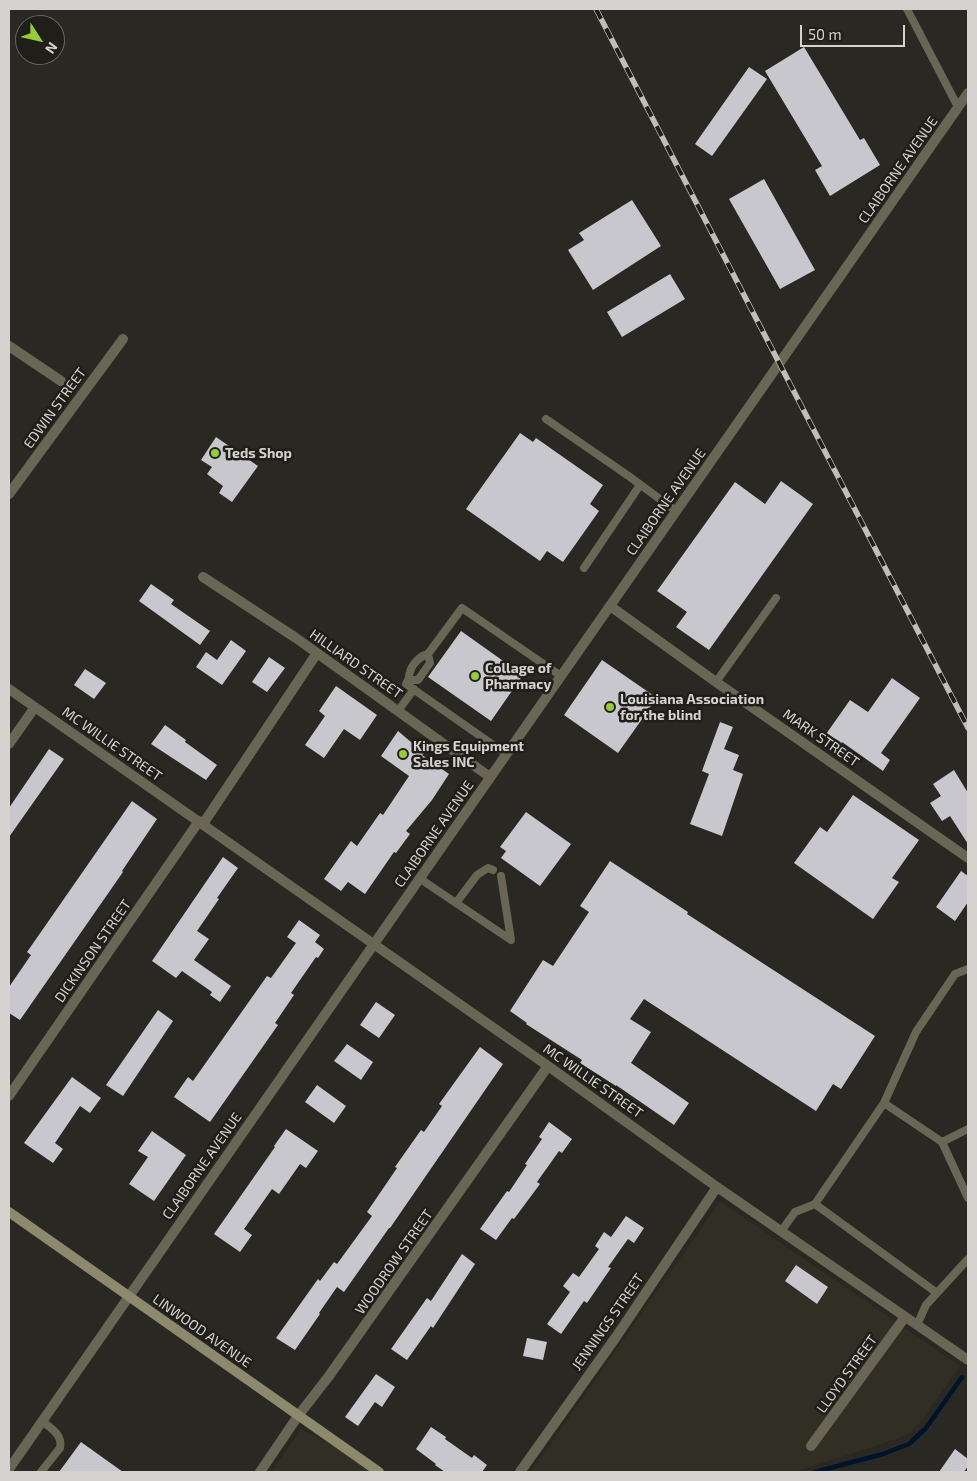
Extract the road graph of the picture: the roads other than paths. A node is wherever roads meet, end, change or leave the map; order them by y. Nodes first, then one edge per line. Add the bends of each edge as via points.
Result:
1 (908, 9) edge
2 (968, 92) edge
3 (958, 107) junction
4 (123, 339) dead end
5 (9, 346) edge
6 (61, 381) dead end
7 (546, 419) dead end
8 (640, 484) junction
9 (9, 494) edge
10 (676, 512) junction
11 (584, 568) dead end
12 (203, 577) dead end
13 (776, 598) dead end
14 (610, 606) junction
15 (317, 653) junction
16 (428, 654) junction
17 (560, 676) junction
18 (410, 680) junction
19 (716, 682) junction
20 (9, 689) edge
21 (414, 689) junction
22 (35, 707) junction
23 (398, 711) junction
24 (9, 744) edge
25 (506, 754) junction
26 (490, 777) junction
27 (201, 823) junction
28 (968, 858) edge
29 (493, 870) dead end
30 (501, 876) dead end
31 (419, 878) junction
32 (456, 903) junction
33 (374, 944) junction
34 (968, 969) edge
35 (548, 1066) junction
36 (9, 1096) edge
37 (884, 1103) junction
38 (968, 1129) edge
39 (942, 1142) junction
40 (717, 1186) junction
41 (968, 1198) edge
42 (815, 1204) junction
43 (9, 1212) edge
44 (782, 1230) junction
45 (968, 1259) edge
46 (937, 1293) junction
47 (128, 1296) junction
48 (905, 1317) junction
49 (918, 1325) junction
50 (968, 1360) edge
51 (298, 1416) junction
52 (42, 1421) junction
53 (811, 1446) dead end
54 (9, 1469) edge
55 (41, 1472) edge
56 (260, 1472) edge
57 (379, 1472) edge
58 (520, 1472) edge

1 - 3 lane
2 - 3 street, CLAIBORNE AVENUE
3 - 10 street, CLAIBORNE AVENUE
4 - 9 street, EDWIN STREET
5 - 6 street
7 - 8 lane
8 - 10 lane
8 - 11 lane
10 - 14 street, CLAIBORNE AVENUE
12 - 15 street, HILLIARD STREET
13 - 19 lane
14 - 17 street, CLAIBORNE AVENUE
14 - 19 street, MARK STREET
15 - 23 street, HILLIARD STREET
15 - 27 street, DICKINSON STREET
16 - 17 lane via 462,608
16 - 18 lane via 421,656 409,673
16 - 18 lane via 430,663 418,680
17 - 25 street, CLAIBORNE AVENUE
18 - 21 lane via 406,684
19 - 28 street, MARK STREET
20 - 22 street, MC WILLIE STREET
21 - 23 lane
21 - 25 lane
22 - 24 street
22 - 27 street, MC WILLIE STREET
23 - 26 street, HILLIARD STREET
25 - 26 street, CLAIBORNE AVENUE
26 - 31 street, CLAIBORNE AVENUE
27 - 33 street, MC WILLIE STREET
27 - 36 street, DICKINSON STREET
29 - 32 lane via 488,868 477,875
30 - 32 lane via 511,940
31 - 32 lane
31 - 33 street, CLAIBORNE AVENUE
33 - 35 street, MC WILLIE STREET
33 - 47 street, CLAIBORNE AVENUE
34 - 37 lane via 955,974 916,1032
35 - 40 street, MC WILLIE STREET
35 - 51 street, WOODROW STREET
37 - 39 lane
37 - 42 lane
38 - 39 lane
39 - 41 lane
40 - 44 street, MC WILLIE STREET
40 - 58 street, JENNINGS STREET
42 - 44 lane via 796,1212
42 - 46 lane
43 - 47 main road, LINWOOD AVENUE
44 - 48 street, MC WILLIE STREET
45 - 46 lane
46 - 49 lane via 926,1305
47 - 51 main road, LINWOOD AVENUE
47 - 52 street, CLAIBORNE AVENUE
48 - 49 street, MC WILLIE STREET
48 - 53 street, LLOYD STREET
49 - 50 street, MC WILLIE STREET
51 - 56 street, WOODROW STREET
51 - 57 main road, LINWOOD AVENUE
52 - 54 street, CLAIBORNE AVENUE
52 - 55 lane via 57,1433 61,1444

